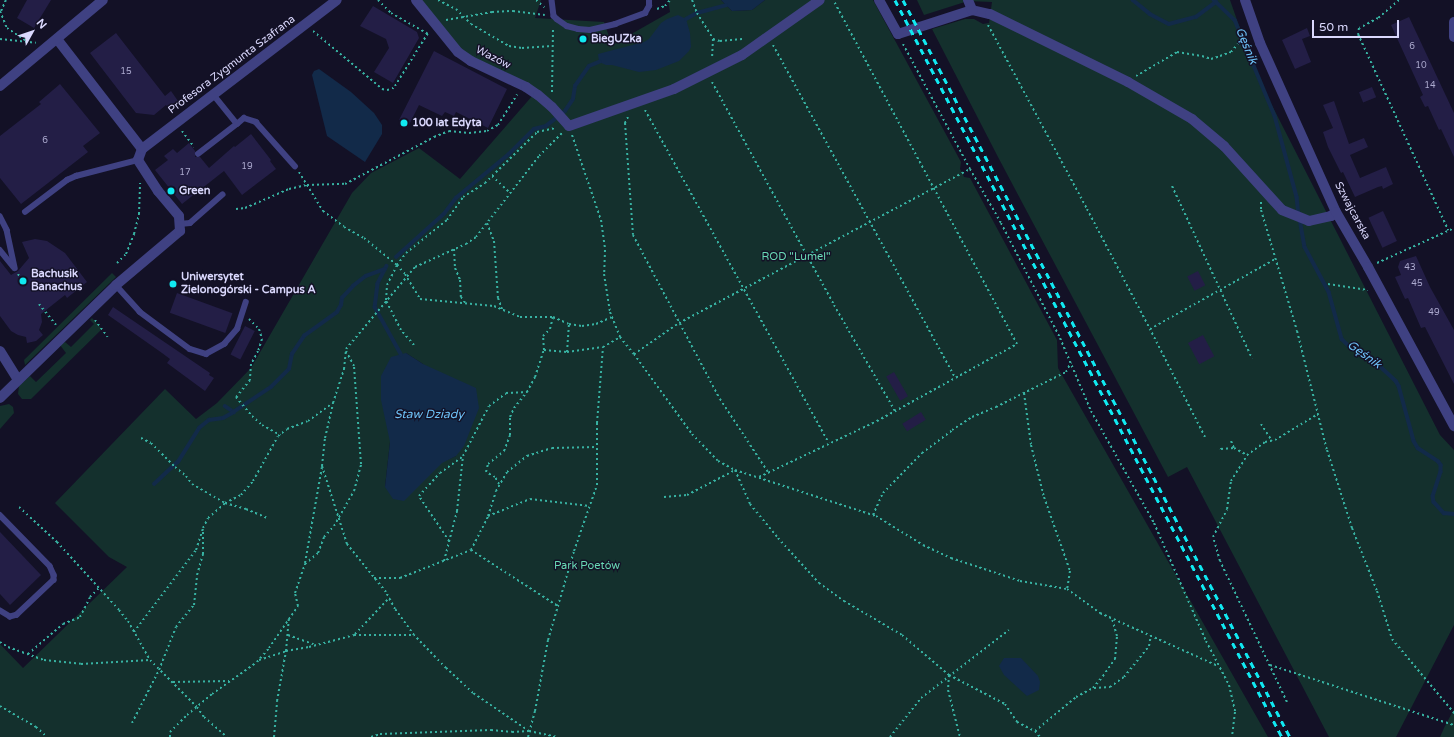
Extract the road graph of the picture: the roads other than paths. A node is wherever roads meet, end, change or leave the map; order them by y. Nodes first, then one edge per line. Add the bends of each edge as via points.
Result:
1 (103, 0) edge
2 (337, 0) edge
3 (416, 0) edge
4 (552, 0) edge
5 (649, 0) edge
6 (820, 0) edge
7 (879, 0) edge
8 (968, 0) edge
9 (1244, 0) edge
10 (976, 11) junction
11 (1454, 22) edge
12 (1454, 37) edge
13 (57, 39) junction
14 (0, 86) edge
15 (213, 94) junction
16 (237, 124) junction
17 (142, 149) junction
18 (198, 154) dead end
19 (138, 160) junction
20 (295, 166) road end
21 (222, 195) dead end
22 (25, 212) dead end
23 (1336, 212) junction
24 (0, 216) edge
25 (180, 224) junction
26 (0, 250) edge
27 (116, 284) junction
28 (246, 302) dead end
29 (0, 351) edge
30 (18, 380) junction
31 (0, 396) edge
32 (1454, 426) edge
33 (0, 515) edge
34 (0, 611) edge

1 - 13 street
2 - 15 street, Profesora Zygmunta Szafrana
3 - 6 street, Wazów via 458,52 538,95 554,109 564,125 641,102 711,75
4 - 5 lane via 554,16 568,26 590,30 645,13
7 - 10 street via 898,34
8 - 10 street
9 - 23 street, Szwajcarska via 1260,43
10 - 23 street via 990,14 1128,82 1192,119 1224,146 1282,210 1309,221 1332,216
11 - 12 street
13 - 14 street
13 - 17 street
15 - 16 lane
15 - 17 street, Profesora Zygmunta Szafrana
16 - 18 lane
16 - 20 lane via 244,118 256,122
17 - 19 street
19 - 22 lane via 67,180
19 - 25 street via 178,216
21 - 25 lane via 190,223
23 - 32 street, Szwajcarska
24 - 26 lane via 7,230 15,268
25 - 27 street via 180,231
27 - 28 lane via 140,312 190,348 206,354 224,344 237,329
27 - 30 street
29 - 30 street
30 - 31 street
33 - 34 lane via 50,566 54,575 54,580 17,615 10,617

